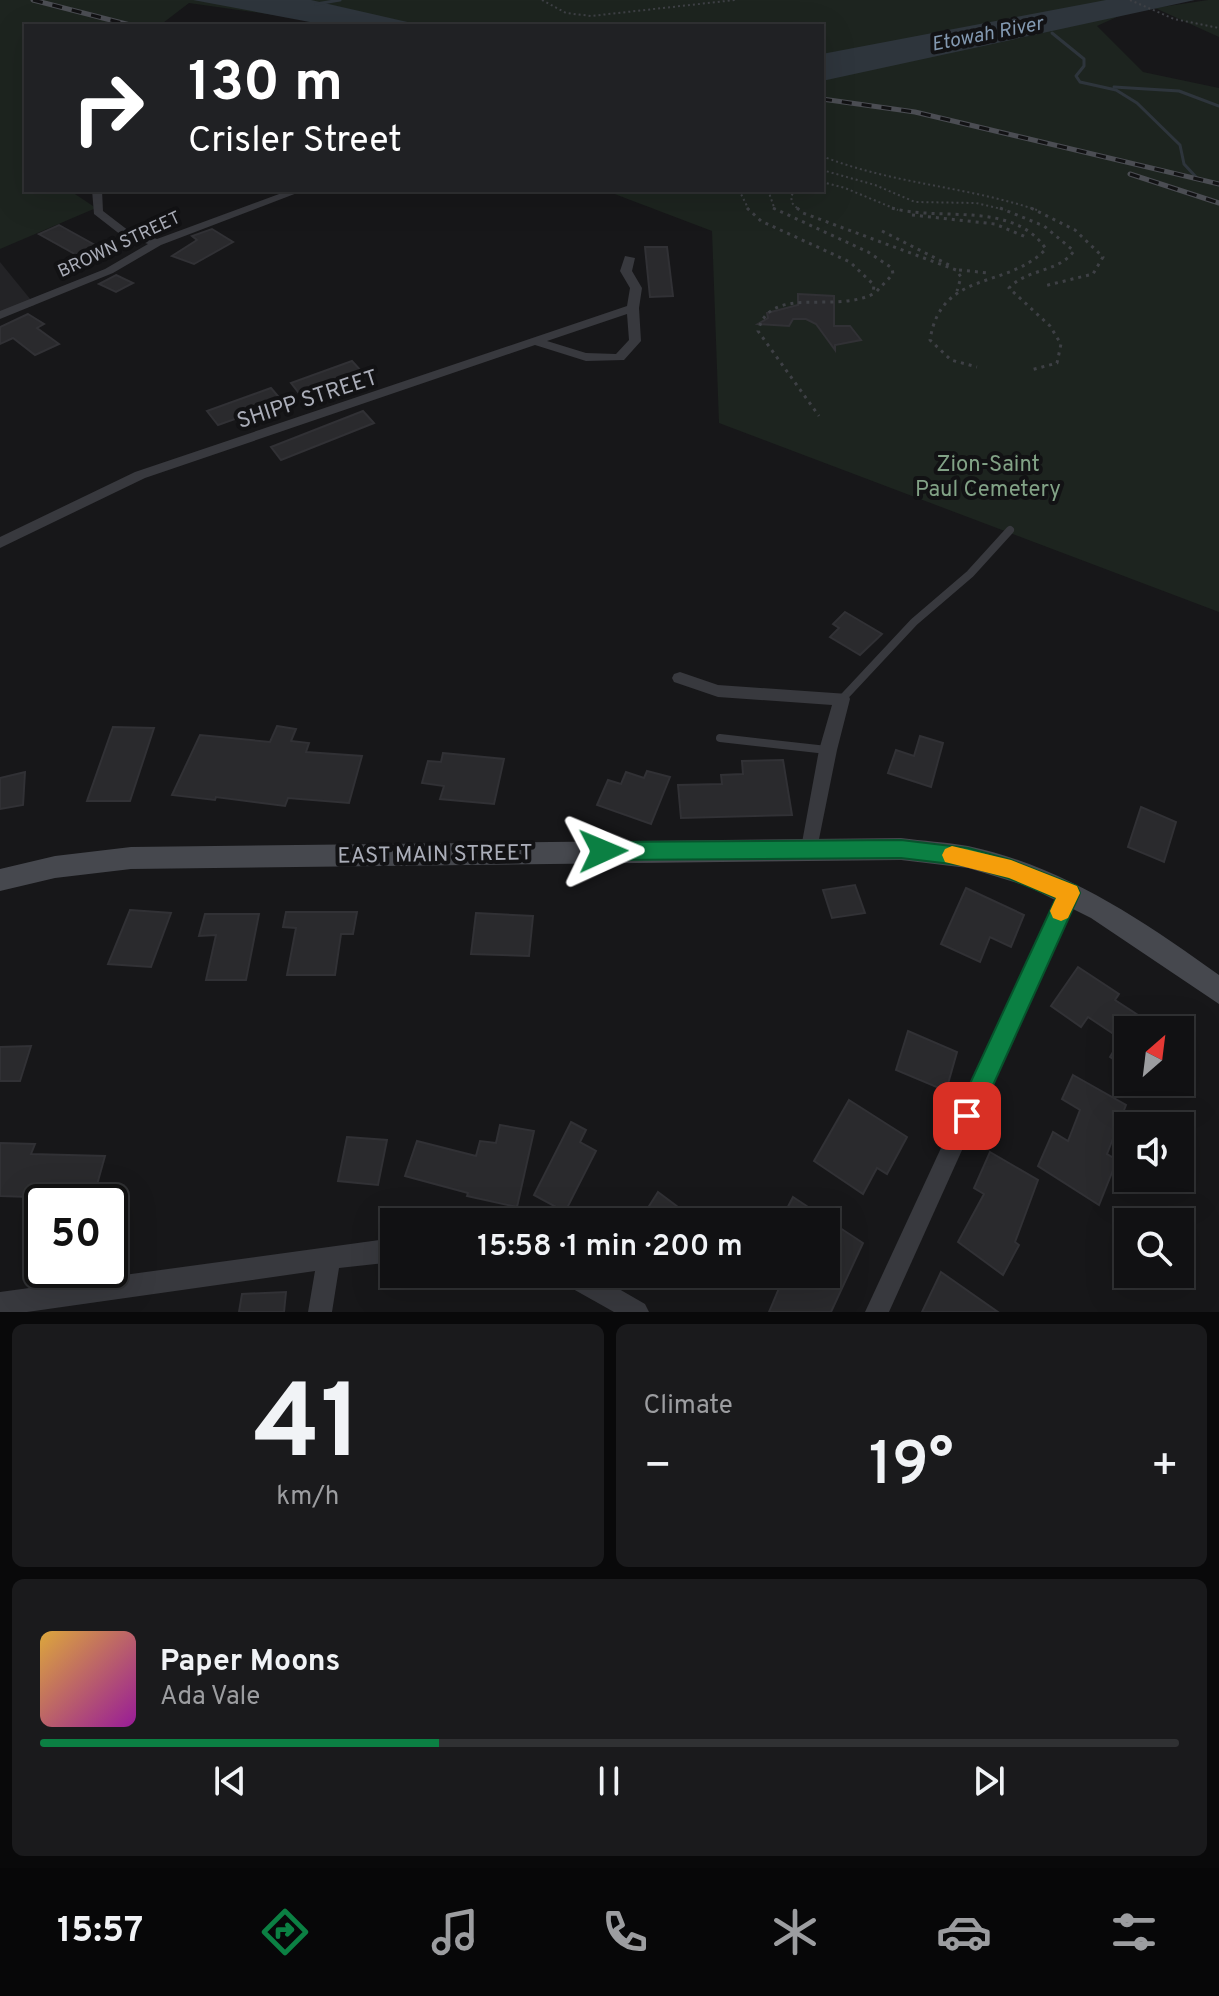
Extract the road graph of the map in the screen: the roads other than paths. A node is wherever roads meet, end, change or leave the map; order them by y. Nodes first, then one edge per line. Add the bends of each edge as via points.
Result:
1 (97, 192) edge
2 (295, 192) edge
3 (157, 243) junction
4 (629, 258) dead end
5 (633, 308) junction
6 (0, 315) edge
7 (533, 340) junction
8 (1010, 530) dead end
9 (0, 543) edge
10 (680, 678) dead end
11 (842, 699) junction
12 (720, 738) dead end
13 (828, 750) junction
14 (810, 848) junction
15 (0, 880) edge
16 (1069, 893) junction
17 (1219, 991) edge
18 (380, 1252) edge
19 (329, 1257) junction
20 (595, 1288) edge
21 (0, 1304) edge
22 (320, 1312) edge
23 (637, 1312) edge
24 (877, 1312) edge

1 - 3 street via 98,212 125,233
2 - 3 street, BROWN STREET
3 - 6 street, BROWN STREET via 109,271
4 - 5 street via 626,271 636,288
5 - 7 street, SHIPP STREET
5 - 7 street via 635,341 620,357 598,360
7 - 9 street, SHIPP STREET via 140,475
8 - 11 lane
10 - 11 street via 718,691
11 - 13 street
12 - 13 lane
13 - 14 street
14 - 15 main road, EAST MAIN STREET via 131,858
14 - 16 main road, EAST MAIN STREET via 901,849 968,857
16 - 17 main road, EAST MAIN STREET
16 - 24 street
18 - 19 street
19 - 21 street
19 - 22 street
20 - 23 street

